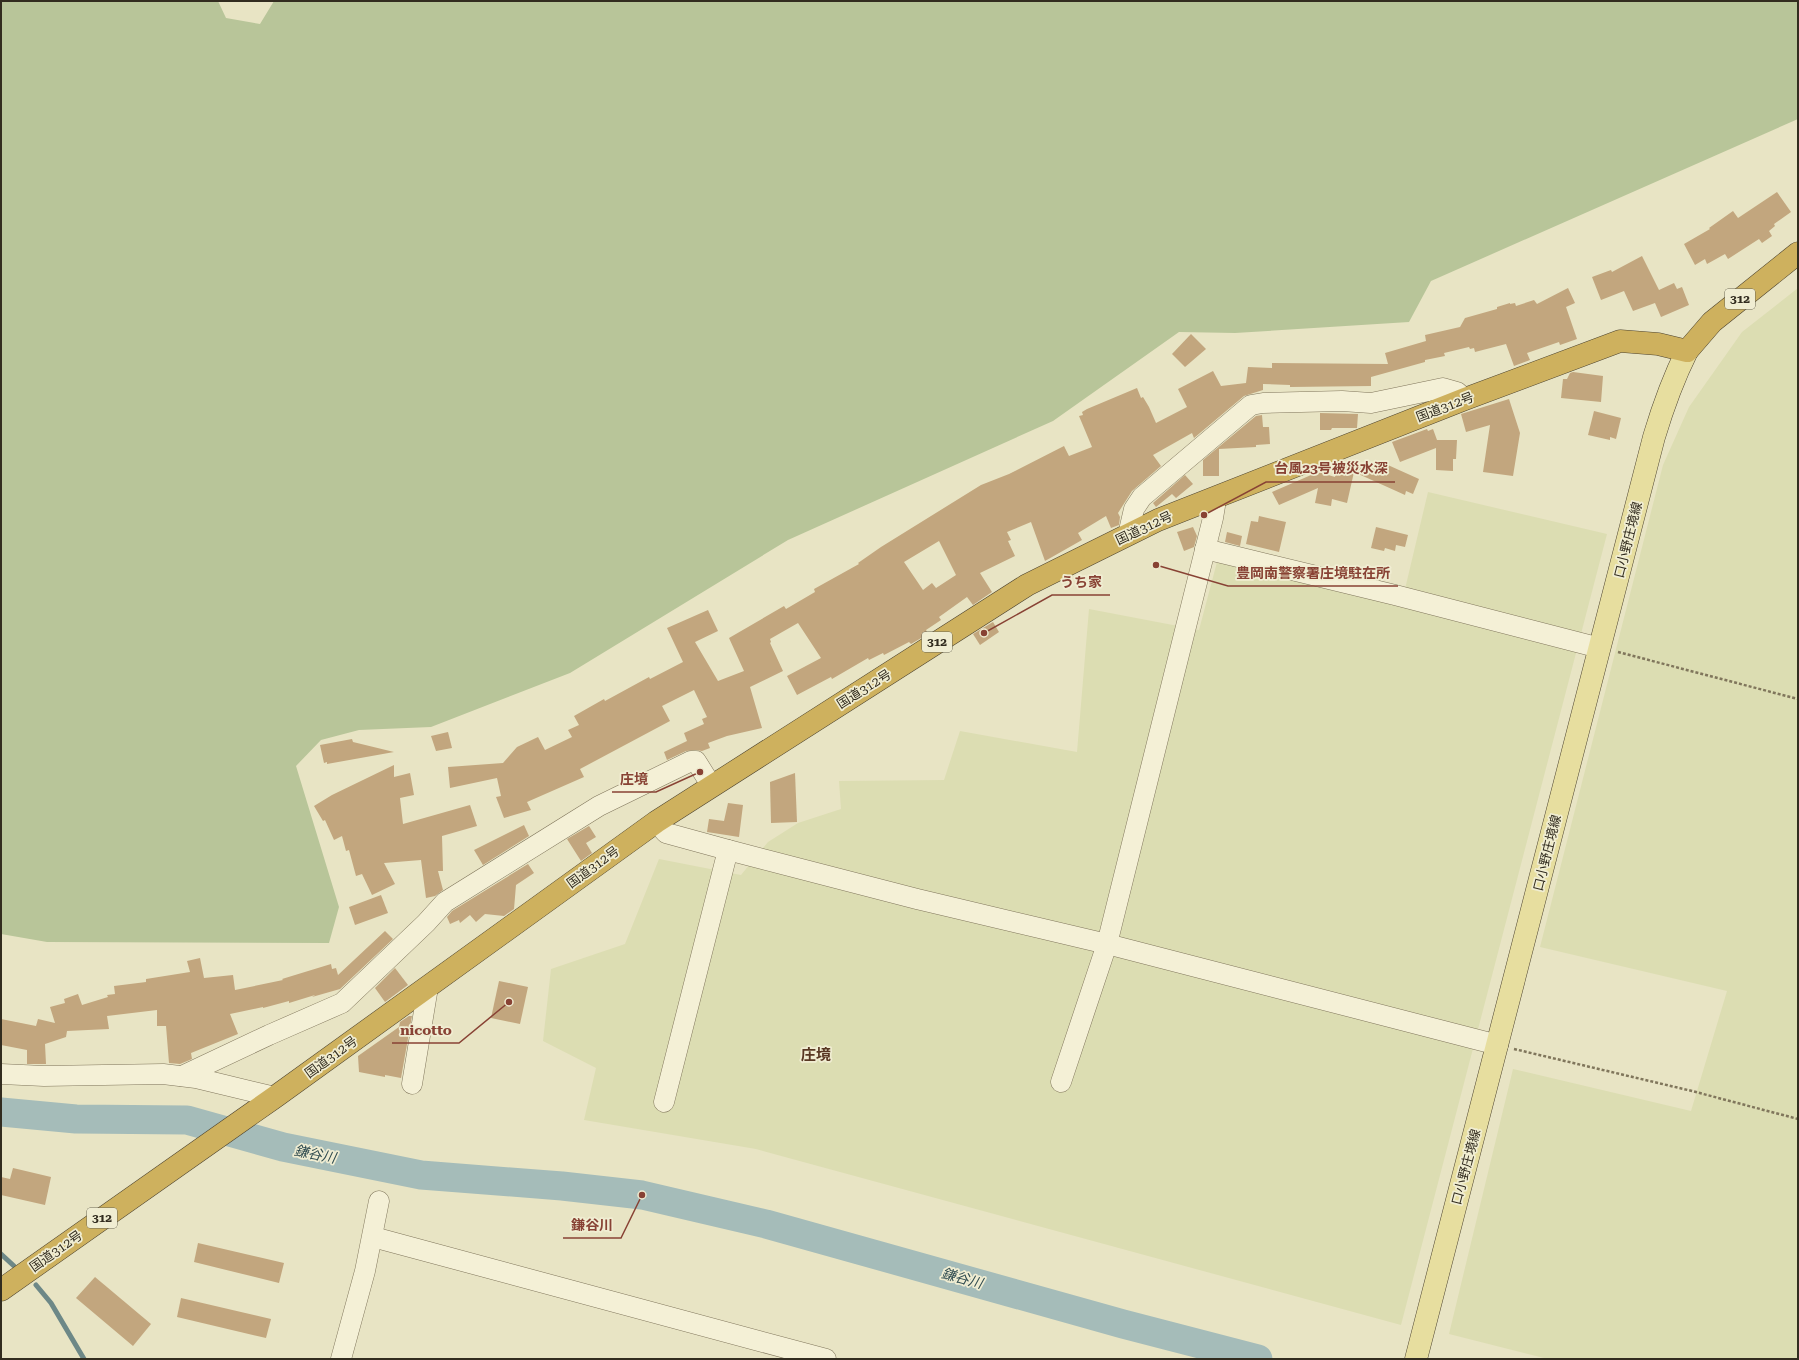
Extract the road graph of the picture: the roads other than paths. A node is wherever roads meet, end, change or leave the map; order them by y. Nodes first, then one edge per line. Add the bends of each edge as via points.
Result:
1 (1798, 253) edge
2 (1687, 351) junction
3 (1465, 399) junction
4 (1142, 497) junction
5 (1211, 499) junction
6 (1158, 520) junction
7 (1128, 535) junction
8 (1205, 549) junction
9 (1600, 648) junction
10 (711, 785) junction
11 (656, 822) junction
12 (728, 850) junction
13 (1107, 944) junction
14 (428, 987) junction
15 (1498, 1045) junction
16 (1, 1074) edge
17 (182, 1076) junction
18 (1061, 1082) dead end
19 (412, 1084) dead end
20 (270, 1100) junction
21 (664, 1102) dead end
22 (379, 1201) dead end
23 (373, 1237) junction
24 (1, 1290) edge
25 (1417, 1357) edge
26 (341, 1359) edge
27 (826, 1359) edge

1 - 2 highway, 312 via 1712,322
2 - 3 highway, 国道312号 / 312 via 1658,344 1620,341
2 - 9 main road, 口小野庄境線 via 1664,403 1654,437
3 - 4 street via 1457,392 1443,388 1371,403 1251,405
3 - 5 highway, 国道312号 / 312
4 - 6 street
4 - 7 street via 1134,509
5 - 6 highway, 国道312号 / 312
5 - 8 street via 1215,506
6 - 7 highway, 国道312号 / 312
7 - 10 highway, 国道312号 / 312 via 1027,585
8 - 9 street
8 - 13 street
9 - 15 main road, 口小野庄境線
10 - 11 highway, 国道312号 / 312
10 - 17 street via 696,761 599,806 445,902 342,1003 269,1034
11 - 12 street via 666,833
11 - 14 highway, 国道312号 / 312
12 - 13 street
12 - 21 street
13 - 15 street
13 - 18 street
14 - 19 street
14 - 20 highway, 国道312号 / 312
15 - 25 main road, 口小野庄境線
16 - 17 street
17 - 20 street
20 - 24 highway, 国道312号 / 312
22 - 23 street
23 - 26 street
23 - 27 street

